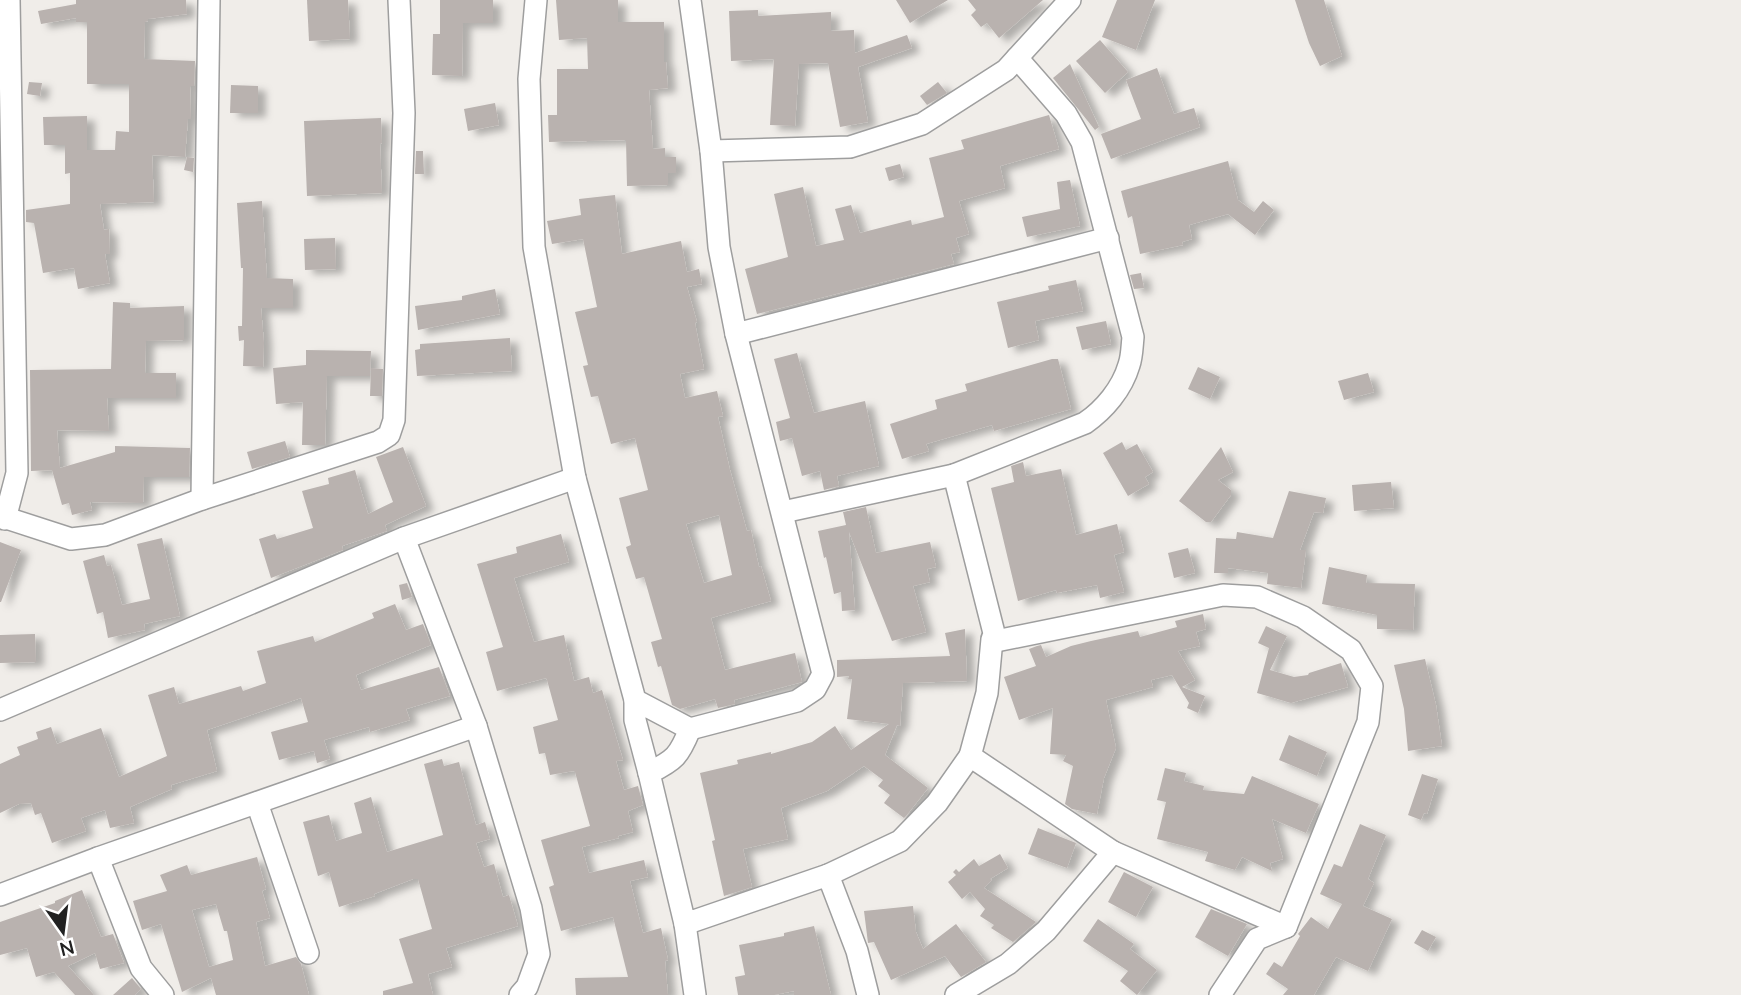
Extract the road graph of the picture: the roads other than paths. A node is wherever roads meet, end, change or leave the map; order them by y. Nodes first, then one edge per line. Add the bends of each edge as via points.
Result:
1 (9, 0) edge
2 (209, 0) edge
3 (399, 0) edge
4 (536, 0) edge
5 (690, 0) edge
6 (1070, 0) edge
7 (1017, 58) junction
8 (711, 150) junction
9 (1108, 238) junction
10 (736, 334) junction
11 (954, 475) junction
12 (575, 478) junction
13 (202, 499) junction
14 (783, 512) junction
15 (3, 518) edge
16 (404, 538) junction
17 (996, 641) junction
18 (635, 700) junction
19 (0, 710) edge
20 (476, 726) junction
21 (690, 729) junction
22 (970, 756) junction
23 (649, 773) junction
24 (257, 803) junction
25 (1113, 852) junction
26 (99, 858) junction
27 (828, 875) junction
28 (0, 895) edge
29 (685, 924) junction
30 (1286, 927) junction
31 (308, 954) dead end
32 (163, 995) edge
33 (520, 995) edge
34 (695, 995) edge
35 (869, 995) edge
36 (956, 995) edge
37 (1220, 995) edge

1 - 15 street via 17,472
2 - 13 street
3 - 13 street via 404,113 394,420 389,435
4 - 12 street via 529,79 534,247
5 - 8 street
6 - 7 street
7 - 8 street via 1006,70 922,124 850,147
7 - 9 street via 1066,114 1082,142
8 - 10 street via 719,247
9 - 10 street
9 - 11 street via 1133,337 1129,366 1113,396 1085,423
10 - 14 street
11 - 14 street
11 - 17 street
12 - 16 street
12 - 18 street
13 - 15 street via 105,535 71,539
14 - 21 street via 823,674 816,689 797,701
16 - 19 street
16 - 20 street
17 - 22 street via 992,639 987,693
17 - 30 street via 1223,595 1257,597 1303,617 1351,650 1372,686 1368,722
18 - 21 street
18 - 23 street via 635,720
20 - 24 street
20 - 33 street via 531,908 539,954
21 - 23 street via 680,754
22 - 25 street
22 - 27 street via 937,803 900,841
23 - 29 street
24 - 26 street
24 - 31 street
25 - 30 street
25 - 36 street via 1046,931 1008,964
26 - 28 street
26 - 32 street via 141,968
27 - 29 street
27 - 35 street
29 - 34 street
30 - 37 street via 1257,939

